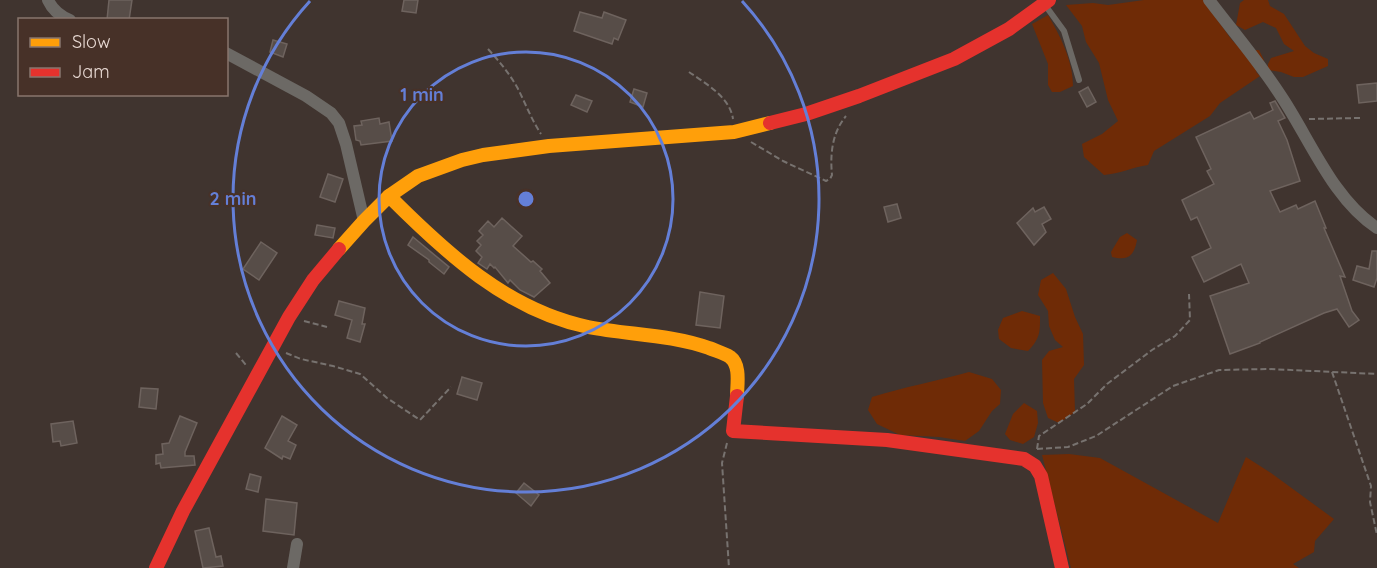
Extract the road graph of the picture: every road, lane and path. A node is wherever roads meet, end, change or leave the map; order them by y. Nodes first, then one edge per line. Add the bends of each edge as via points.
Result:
1 (48, 0) edge
2 (1209, 0) edge
3 (1047, 2) edge
4 (65, 18) edge
5 (488, 49) dead end
6 (228, 54) edge
7 (688, 72) dead end
8 (1079, 80) dead end
9 (859, 96) junction
10 (1360, 118) dead end
11 (1297, 120) junction
12 (734, 132) junction
13 (549, 146) junction
14 (389, 196) junction
15 (364, 220) junction
16 (1377, 228) edge
17 (1189, 294) dead end
18 (289, 317) junction
19 (327, 327) dead end
20 (272, 348) junction
21 (1332, 372) junction
22 (1377, 374) edge
23 (451, 387) dead end
24 (733, 431) junction
25 (1037, 449) junction
26 (1024, 459) junction
27 (1377, 535) edge
28 (297, 544) dead end
29 (156, 568) edge
30 (293, 568) edge
31 (729, 568) edge
32 (1062, 568) edge

1 - 4 street
2 - 11 street via 1255,57
3 - 8 lane via 1064,31
3 - 9 main road via 1009,29 954,59
5 - 13 path via 517,87
6 - 15 street via 331,113 346,144
7 - 12 path via 719,94 732,114
9 - 12 main road
9 - 12 path via 838,126 832,147 832,175 826,181
10 - 11 path
11 - 16 street via 1323,168 1353,208
12 - 13 main road
13 - 14 main road via 462,160 418,176
14 - 15 main road
14 - 24 main road via 441,247 520,303 552,317 608,331 702,345 731,357 738,374
15 - 18 main road via 313,280
17 - 25 path via 1190,320 1175,336 1039,436
18 - 19 path
18 - 20 main road
20 - 23 path via 360,374 420,420
20 - 29 main road
21 - 22 path
21 - 25 path via 1219,370 1173,386 1096,436 1068,447
21 - 27 path via 1371,486
24 - 26 main road via 887,440
24 - 31 path via 722,463
25 - 26 path
26 - 32 main road via 1041,476
28 - 30 street

